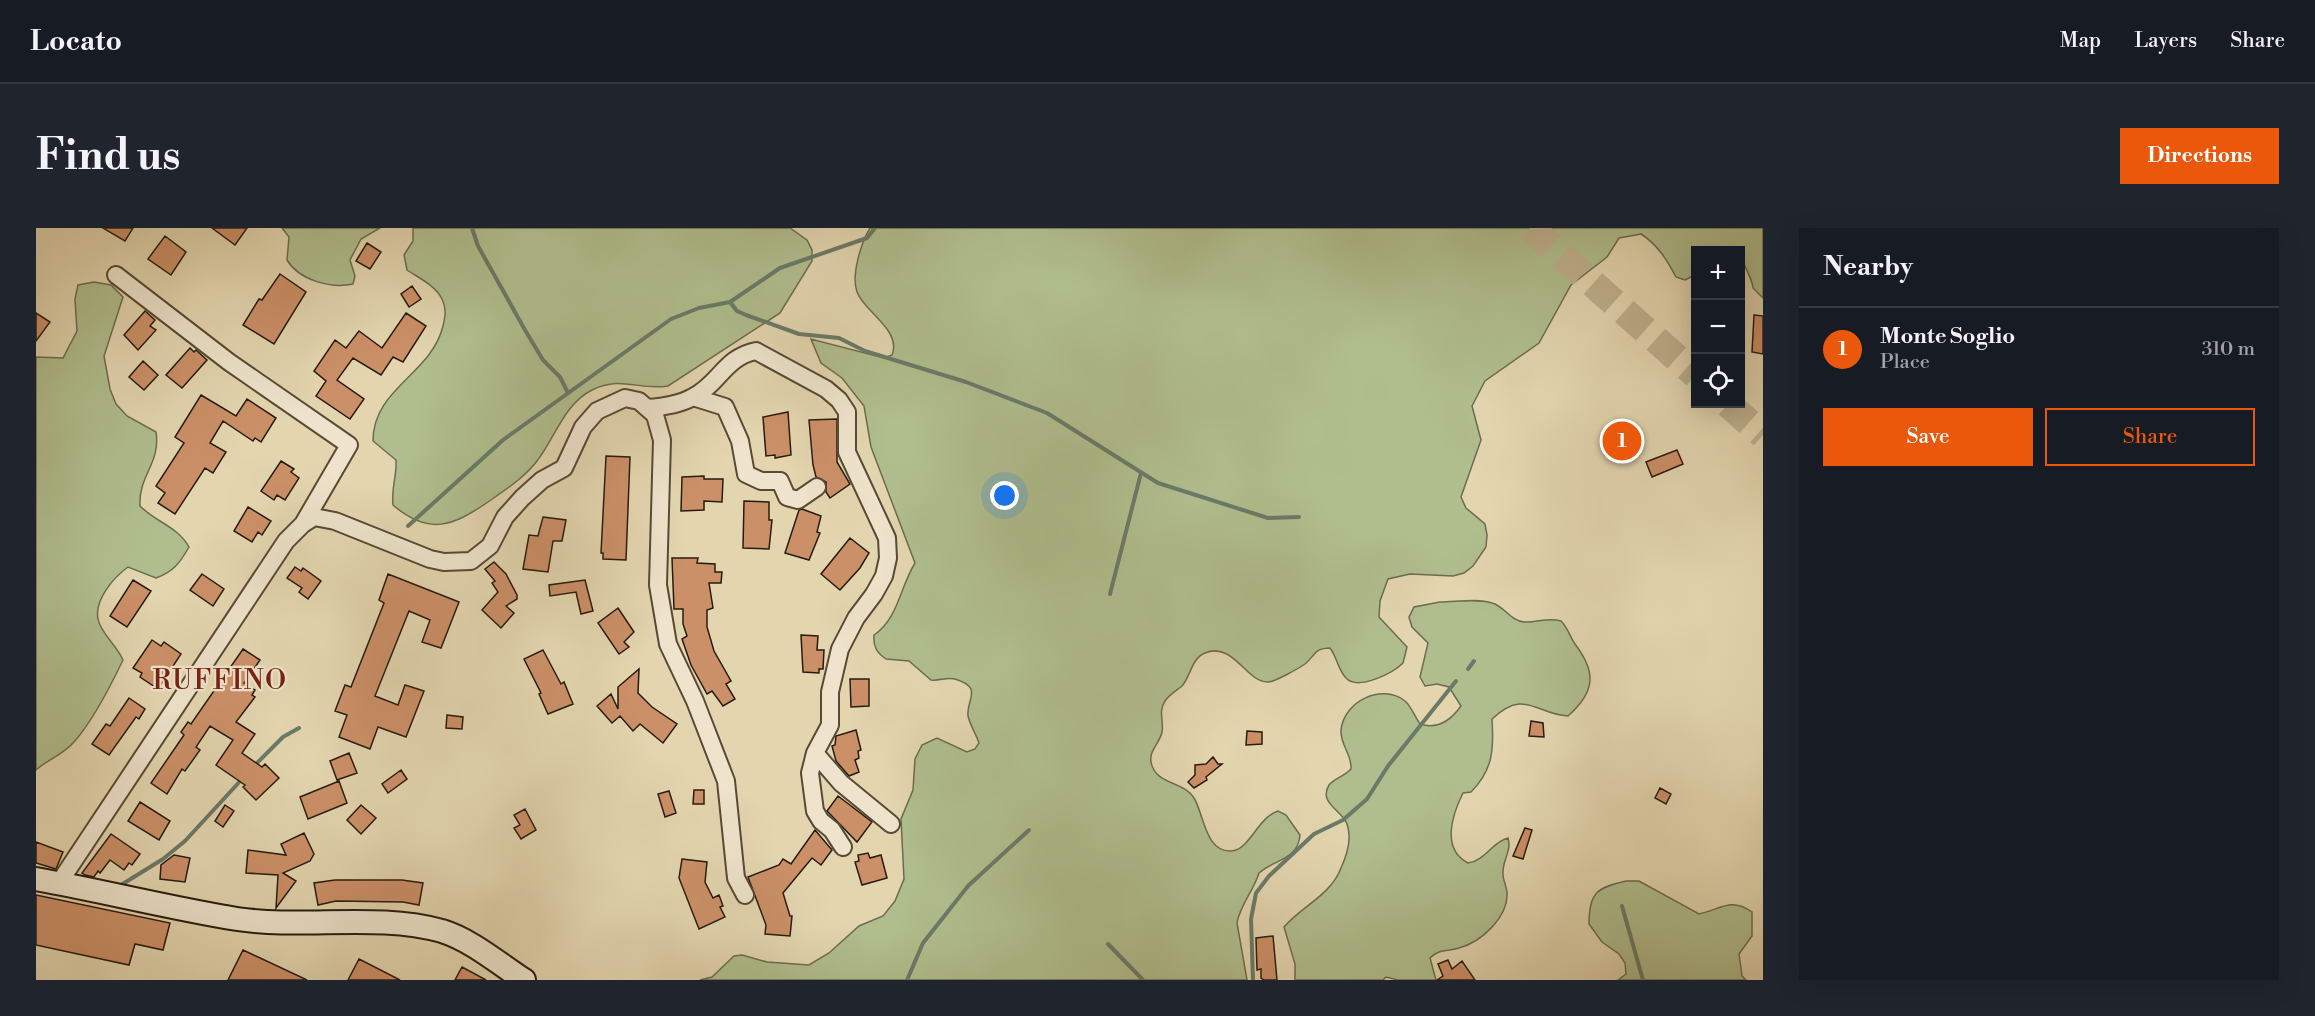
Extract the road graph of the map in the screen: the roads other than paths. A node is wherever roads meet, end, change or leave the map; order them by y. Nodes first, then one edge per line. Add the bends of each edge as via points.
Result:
1 (116, 275) dead end
2 (693, 397) junction
3 (647, 408) junction
4 (817, 487) dead end
5 (303, 524) junction
6 (815, 753) junction
7 (891, 824) dead end
8 (843, 847) dead end
9 (36, 879) edge
10 (59, 883) junction
11 (745, 895) dead end
12 (524, 980) edge

1 - 5 street via 229,362 349,445
2 - 3 street via 665,407
2 - 4 street via 725,407 741,441 746,474 761,481 780,482 787,497 798,500
2 - 6 street via 740,354 756,351 826,389 847,412 847,452 887,538 888,558 874,594 840,649 830,692 830,725
3 - 5 street via 639,401 625,398 597,411 583,427 564,468 542,480 522,498 505,517 490,546 471,561 430,559 335,521 314,517
3 - 11 street via 655,415 662,440 657,585 668,644 695,700 726,781 736,878
5 - 10 street via 286,541
6 - 7 street via 841,783
6 - 8 street via 810,773 815,811
9 - 10 main road
10 - 12 main road via 239,919 293,925 410,925 443,932 470,944

